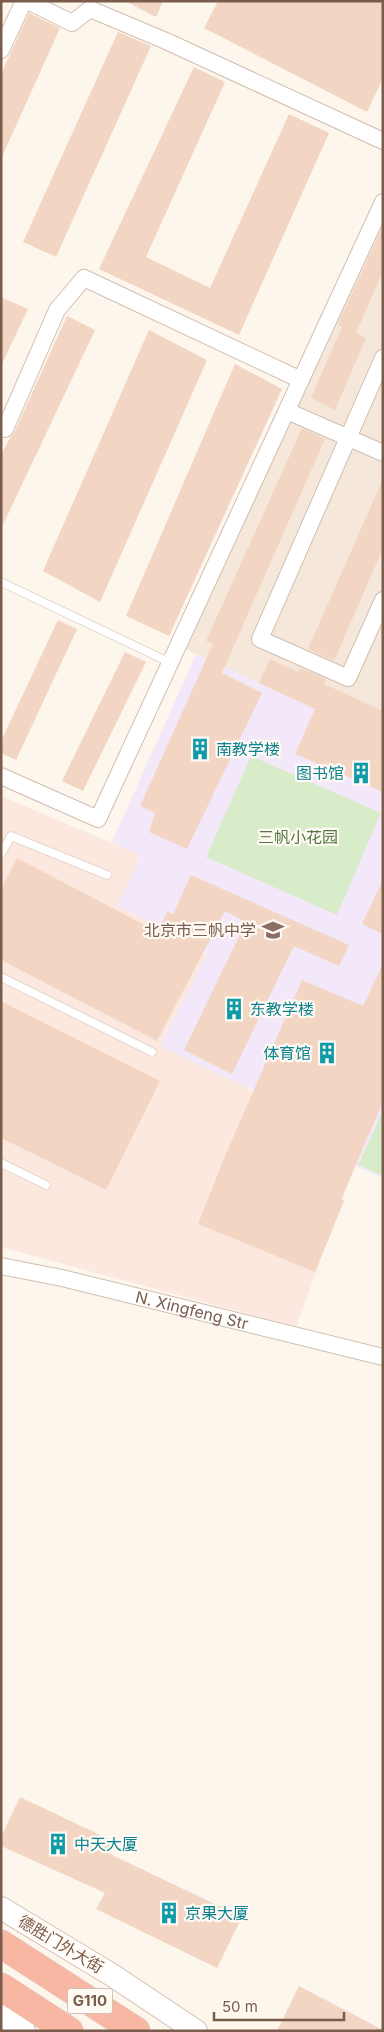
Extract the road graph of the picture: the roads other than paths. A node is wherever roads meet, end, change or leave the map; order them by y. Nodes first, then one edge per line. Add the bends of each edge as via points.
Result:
1 (24, 1) edge
2 (28, 1) edge
3 (1, 50) edge
4 (383, 141) edge
5 (383, 202) edge
6 (383, 358) edge
7 (301, 380) junction
8 (287, 411) junction
9 (1, 427) edge
10 (348, 437) junction
11 (383, 453) edge
12 (1, 582) edge
13 (383, 600) edge
14 (171, 663) junction
15 (1, 776) edge
16 (1, 854) edge
17 (107, 875) dead end
18 (1, 977) edge
19 (152, 1052) dead end
20 (1, 1163) edge
21 (46, 1185) dead end
22 (1, 1266) edge
23 (383, 1357) edge
24 (1, 1908) edge
25 (1, 1928) edge
26 (1, 1944) edge
27 (45, 1972) junction
28 (1, 1987) edge
29 (1, 2016) edge
30 (24, 2031) edge
31 (69, 2031) edge
32 (136, 2031) edge
33 (196, 2031) edge

1 - 3 street
2 - 4 street via 72,23 90,9
5 - 7 street
6 - 10 street
7 - 8 street
7 - 9 street via 84,278 57,310 6,429
8 - 10 street
8 - 14 street
10 - 11 street
10 - 13 street via 260,639 348,678
12 - 14 lane
14 - 15 street via 98,819
16 - 17 lane via 11,836
18 - 19 lane
20 - 21 lane
22 - 23 street, N. Xingfeng Str
24 - 33 main road, 德胜门外大街 via 112,1975
25 - 27 highway
26 - 27 highway, 德胜门外大街 / G110
27 - 32 highway, 德胜门外大街 / G110
28 - 31 highway, G110
29 - 30 main road

